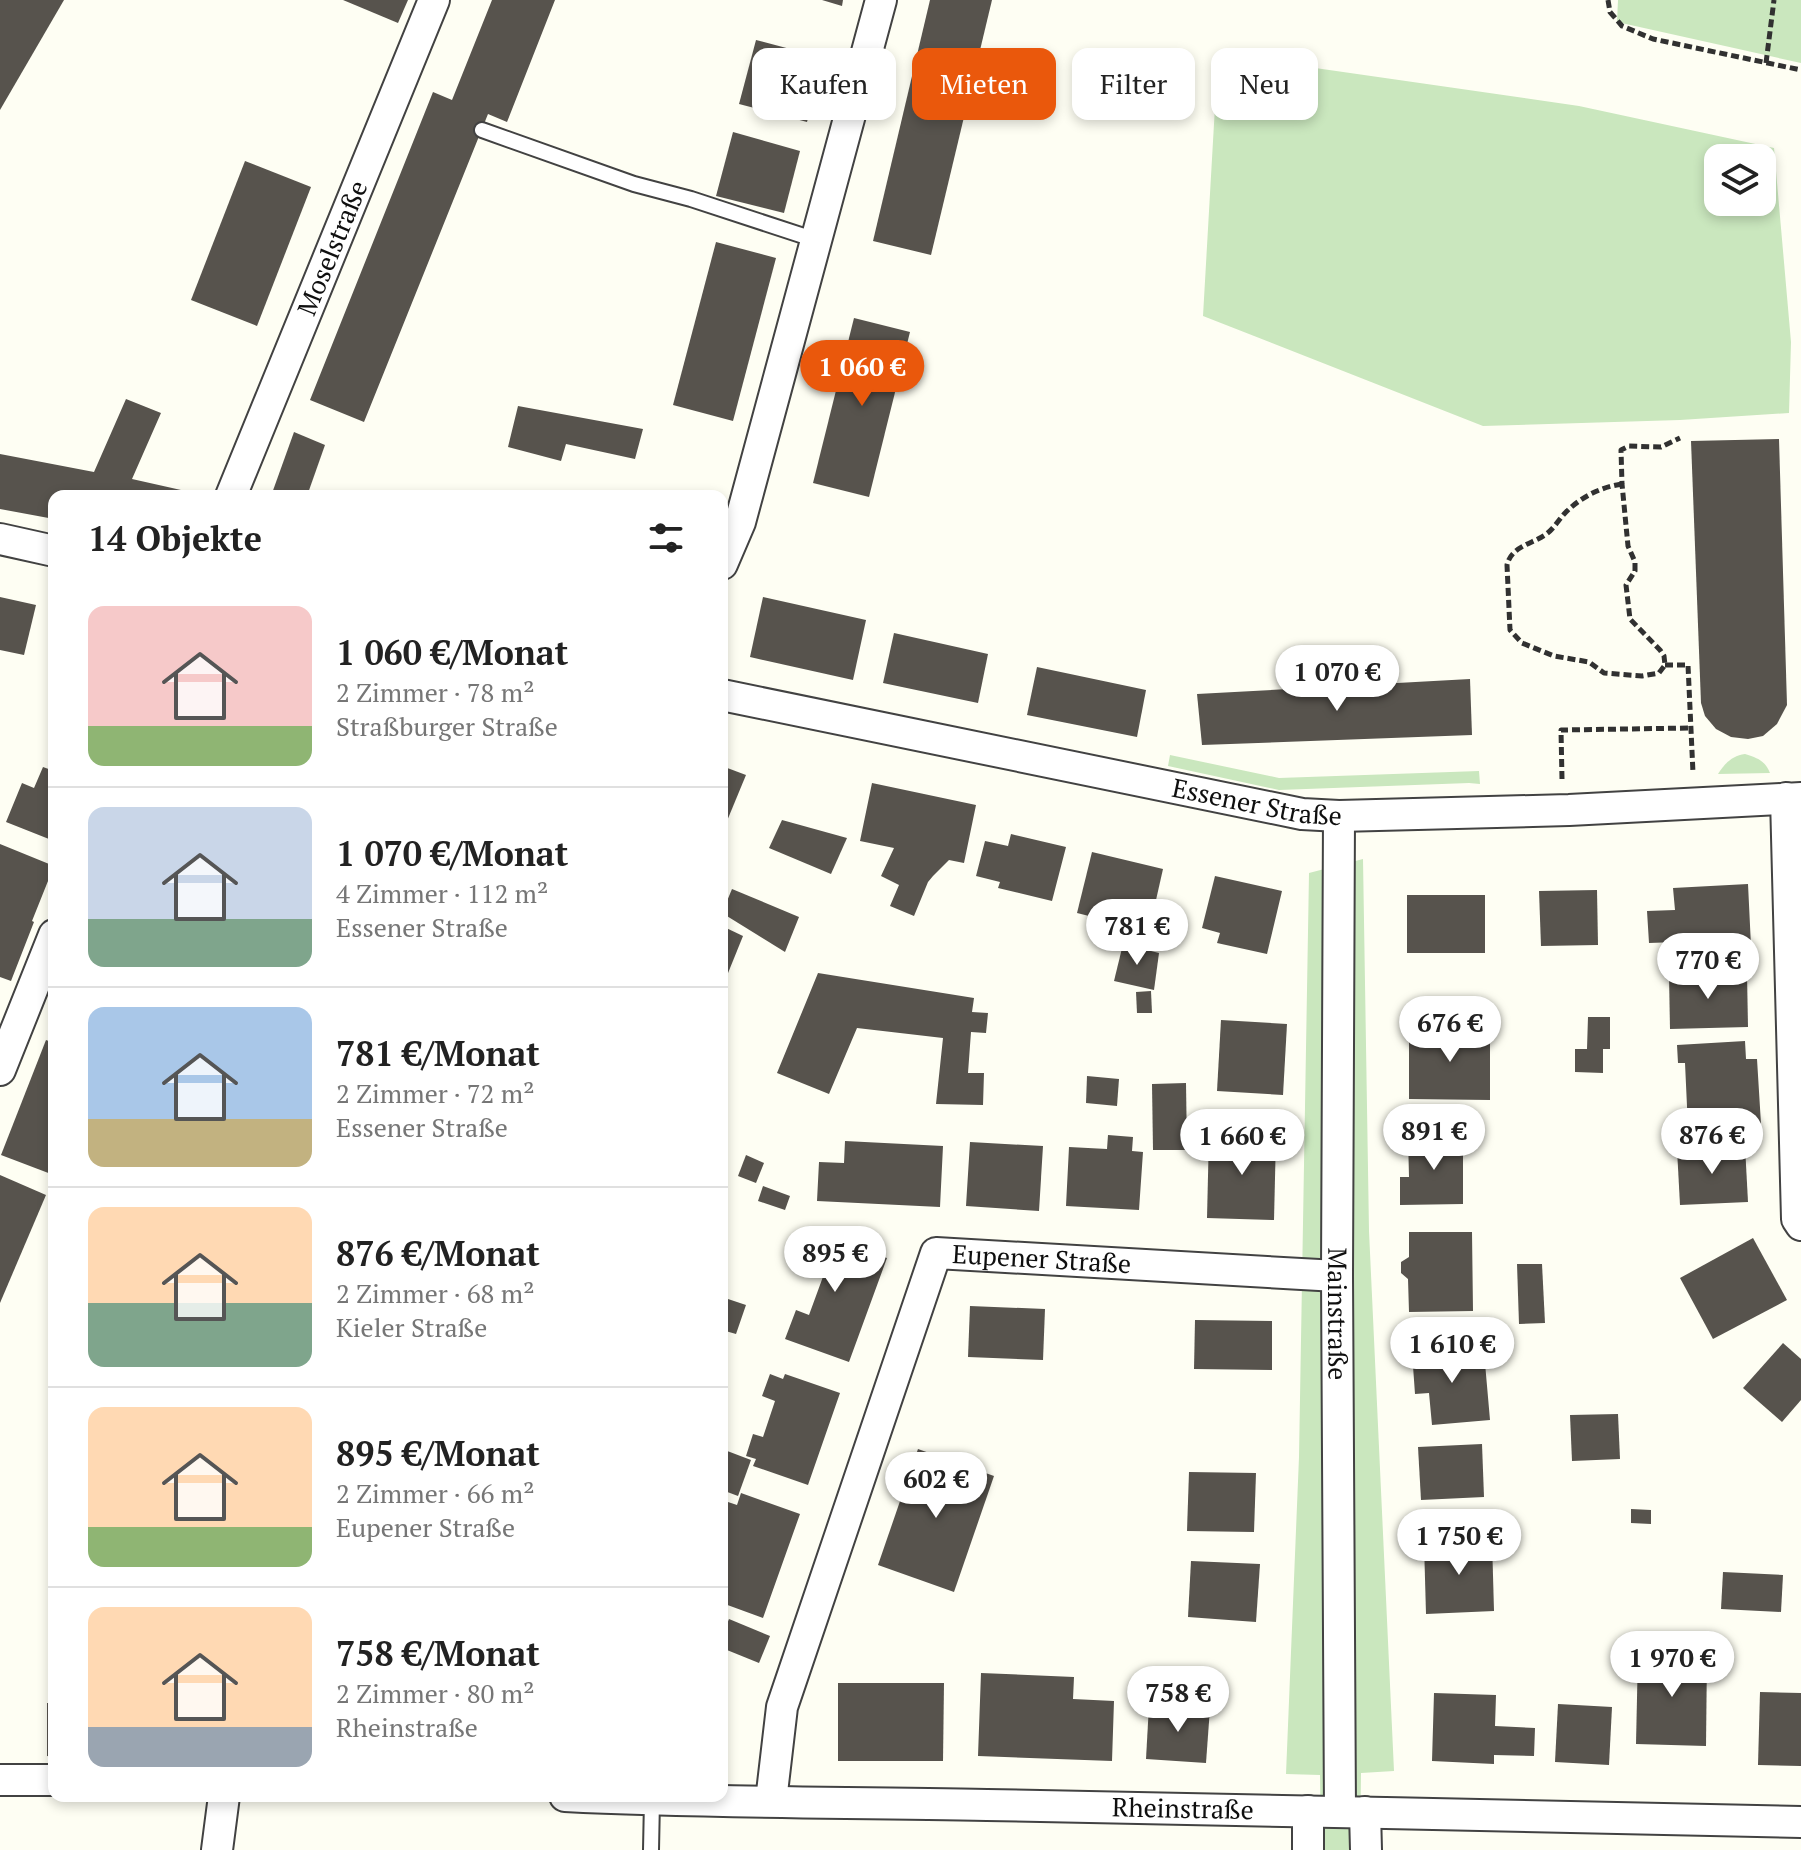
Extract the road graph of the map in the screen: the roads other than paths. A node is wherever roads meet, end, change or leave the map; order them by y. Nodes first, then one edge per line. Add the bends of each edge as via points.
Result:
1 (434, 0) edge
2 (881, 0) edge
3 (482, 130) dead end
4 (816, 240) junction
5 (233, 490) edge
6 (0, 539) edge
7 (48, 550) edge
8 (728, 550) edge
9 (728, 696) edge
10 (1793, 798) edge
11 (1339, 816) junction
12 (48, 950) edge
13 (0, 1070) edge
14 (1801, 1225) edge
15 (1337, 1276) junction
16 (0, 1780) edge
17 (48, 1780) edge
18 (728, 1801) edge
19 (771, 1801) junction
20 (223, 1802) edge
21 (652, 1802) edge
22 (1308, 1811) junction
23 (1353, 1812) junction
24 (1801, 1822) edge
25 (217, 1850) edge
26 (651, 1850) edge
27 (1308, 1850) edge
28 (1366, 1850) edge

1 - 5 street, Moselstraße
2 - 4 street
3 - 4 lane
4 - 8 street
6 - 7 street
9 - 11 street, Essener Straße via 1302,814
10 - 11 street, Essener Straße
10 - 14 street
11 - 15 street, Mainstraße
12 - 13 street
15 - 19 street, Eupener Straße via 936,1253 782,1707
15 - 23 street, Mainstraße
16 - 17 street
18 - 19 street, Rheinstraße
19 - 22 street, Rheinstraße
20 - 25 street
21 - 26 lane
22 - 23 street, Rheinstraße
22 - 27 street
23 - 24 street, Rheinstraße
23 - 28 street, Mainstraße

